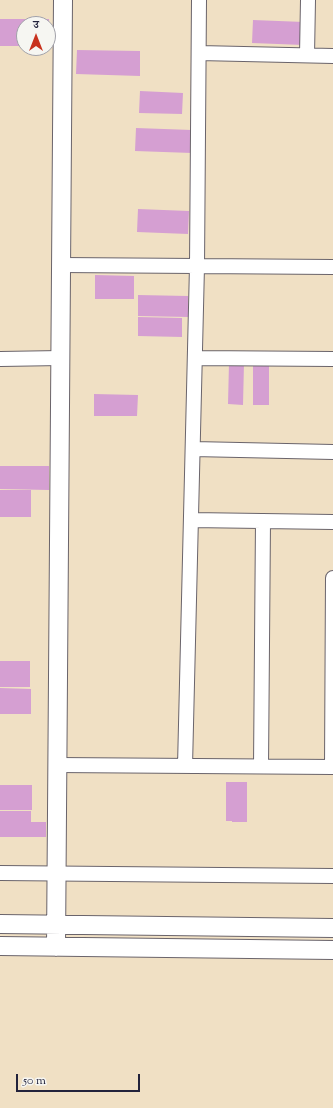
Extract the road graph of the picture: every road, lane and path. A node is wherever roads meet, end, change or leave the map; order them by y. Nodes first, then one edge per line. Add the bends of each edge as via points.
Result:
1 (63, 0) edge
2 (199, 0) edge
3 (308, 0) edge
4 (199, 54) junction
5 (307, 55) junction
6 (333, 56) edge
7 (61, 265) junction
8 (197, 266) junction
9 (333, 267) edge
10 (61, 358) junction
11 (194, 358) junction
12 (0, 359) edge
13 (333, 359) edge
14 (193, 449) junction
15 (333, 452) edge
16 (191, 520) junction
17 (263, 521) junction
18 (333, 522) edge
19 (333, 578) edge
20 (57, 765) junction
21 (185, 766) junction
22 (261, 766) junction
23 (332, 767) edge
24 (0, 873) edge
25 (56, 874) junction
26 (333, 876) edge
27 (0, 924) edge
28 (56, 925) junction
29 (333, 928) edge
30 (0, 946) edge
31 (56, 947) junction
32 (333, 950) edge

1 - 7 street
2 - 4 street
3 - 5 street
4 - 5 street
4 - 8 street
5 - 6 street
7 - 8 street
7 - 10 street
8 - 9 street
8 - 11 street
10 - 12 street
10 - 20 street
11 - 13 street
11 - 14 street
14 - 15 street
14 - 16 street
16 - 17 street
16 - 21 street
17 - 18 street
17 - 22 street
19 - 23 street
20 - 21 street
20 - 25 street
21 - 22 street
22 - 23 street
24 - 25 street
25 - 26 street
25 - 28 street
27 - 28 street
28 - 29 street
28 - 31 street
30 - 31 street
31 - 32 street

